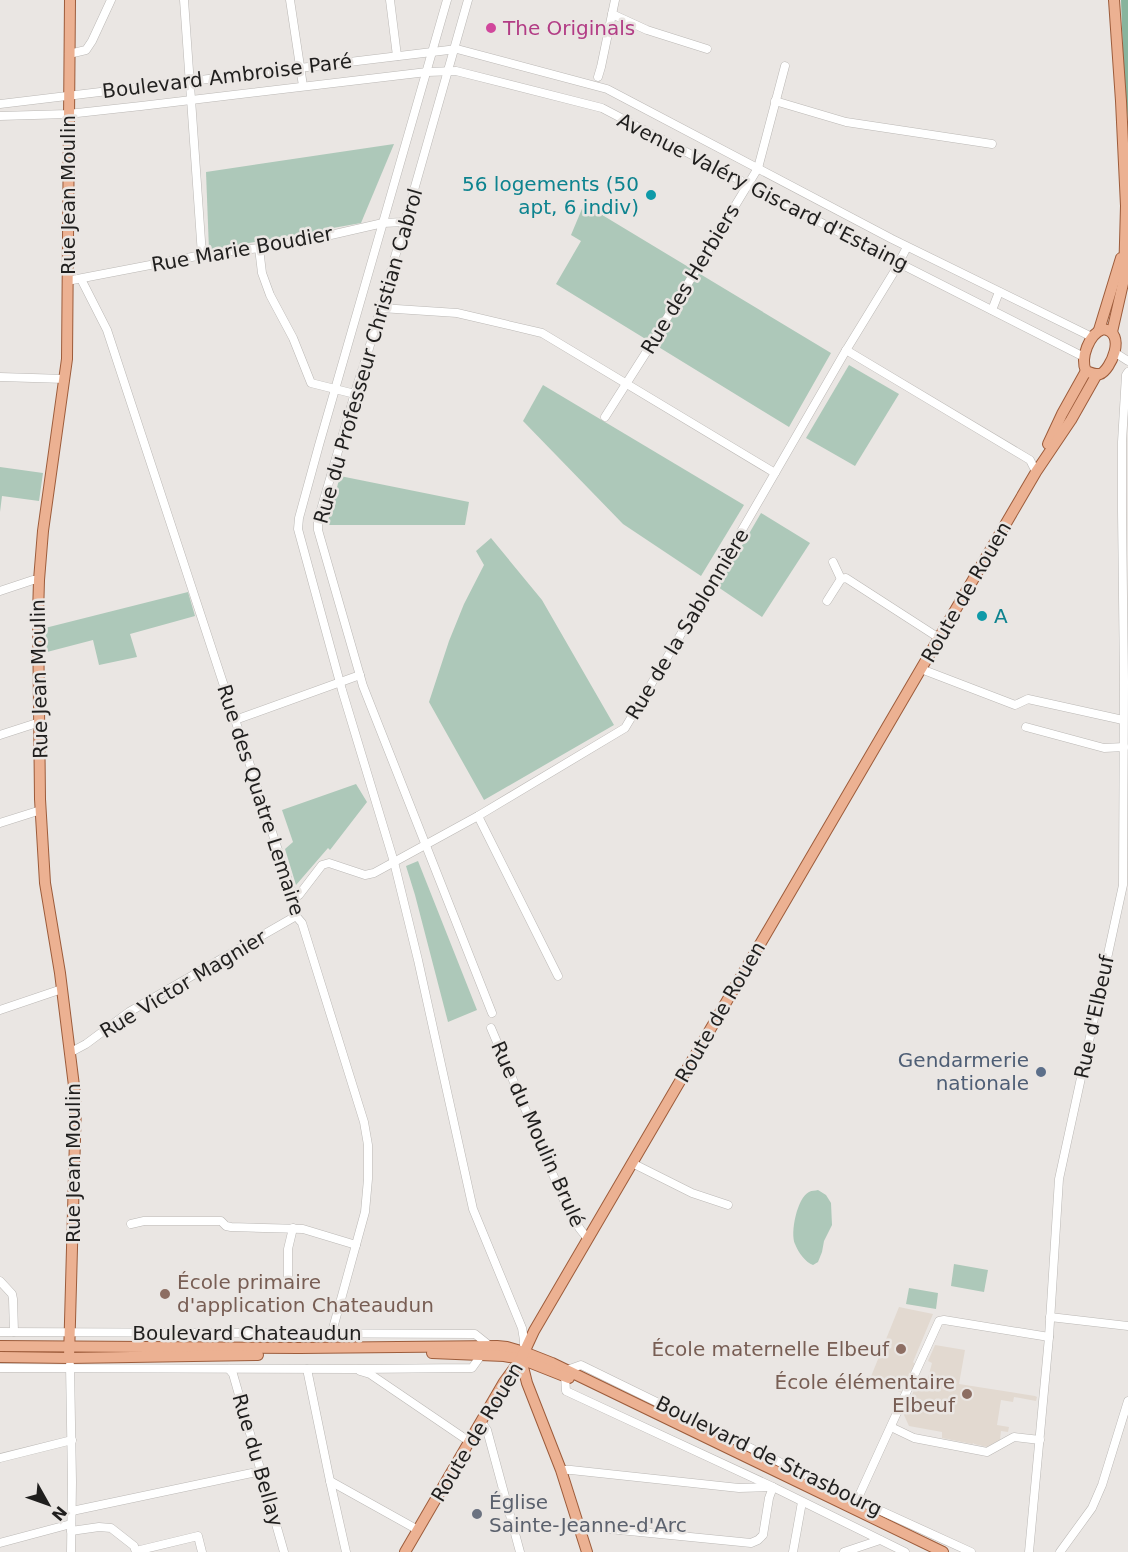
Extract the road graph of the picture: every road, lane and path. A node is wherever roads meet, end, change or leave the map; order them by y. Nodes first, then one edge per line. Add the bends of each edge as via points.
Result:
1 (70, 0) edge
2 (111, 0) edge
3 (184, 0) edge
4 (290, 0) edge
5 (390, 0) edge
6 (447, 0) edge
7 (468, 0) edge
8 (615, 0) edge
9 (1114, 0) edge
10 (612, 14) junction
11 (454, 49) junction
12 (707, 49) dead end
13 (432, 51) junction
14 (69, 54) junction
15 (397, 56) junction
16 (785, 66) dead end
17 (300, 67) junction
18 (427, 72) junction
19 (448, 72) junction
20 (598, 77) dead end
21 (190, 80) junction
22 (303, 86) junction
23 (68, 95) junction
24 (191, 99) junction
25 (775, 101) junction
26 (0, 104) edge
27 (68, 114) junction
28 (0, 116) edge
29 (992, 144) dead end
30 (758, 168) junction
31 (748, 185) junction
32 (404, 222) junction
33 (383, 223) junction
34 (1125, 240) junction
35 (908, 247) junction
36 (259, 248) junction
37 (202, 255) junction
38 (899, 263) junction
39 (81, 279) junction
40 (67, 281) junction
41 (999, 292) junction
42 (381, 308) junction
43 (992, 310) junction
44 (1113, 332) junction
45 (1096, 333) junction
46 (846, 350) junction
47 (1113, 352) junction
48 (1084, 357) junction
49 (1128, 361) edge
50 (1092, 372) junction
51 (1128, 372) edge
52 (0, 377) edge
53 (65, 379) junction
54 (627, 383) junction
55 (335, 390) junction
56 (355, 394) junction
57 (605, 417) dead end
58 (775, 472) junction
59 (1036, 472) junction
60 (833, 562) dead end
61 (841, 579) junction
62 (39, 580) junction
63 (0, 591) edge
64 (826, 601) dead end
65 (939, 638) junction
66 (921, 669) junction
67 (360, 675) junction
68 (340, 683) junction
69 (235, 720) junction
70 (1123, 720) junction
71 (40, 722) junction
72 (1026, 727) dead end
73 (0, 735) edge
74 (1124, 747) junction
75 (41, 810) junction
76 (478, 816) junction
77 (0, 823) edge
78 (427, 845) junction
79 (394, 862) junction
80 (294, 899) junction
81 (296, 916) junction
82 (558, 976) dead end
83 (62, 989) junction
84 (0, 1010) edge
85 (492, 1013) dead end
86 (491, 1029) dead end
87 (71, 1052) junction
88 (632, 1163) junction
89 (728, 1205) dead end
90 (130, 1224) dead end
91 (293, 1228) junction
92 (588, 1239) junction
93 (356, 1245) junction
94 (0, 1281) edge
95 (288, 1282) dead end
96 (1050, 1317) junction
97 (1128, 1326) edge
98 (0, 1332) edge
99 (14, 1332) junction
100 (332, 1332) junction
101 (70, 1333) junction
102 (1049, 1337) junction
103 (0, 1346) edge
104 (490, 1346) junction
105 (482, 1354) junction
106 (522, 1356) junction
107 (0, 1357) edge
108 (70, 1357) junction
109 (0, 1368) edge
110 (229, 1368) junction
111 (307, 1369) junction
112 (356, 1369) junction
113 (566, 1373) junction
114 (1128, 1401) edge
115 (481, 1422) junction
116 (891, 1427) junction
117 (72, 1440) junction
118 (1040, 1440) junction
119 (470, 1442) junction
120 (0, 1458) edge
121 (561, 1470) junction
122 (261, 1471) junction
123 (330, 1481) junction
124 (773, 1487) junction
125 (857, 1500) junction
126 (802, 1502) junction
127 (72, 1511) junction
128 (579, 1526) junction
129 (71, 1528) junction
130 (418, 1530) junction
131 (880, 1540) junction
132 (0, 1543) edge
133 (71, 1552) edge
134 (136, 1552) edge
135 (202, 1552) edge
136 (284, 1552) edge
137 (346, 1552) edge
138 (405, 1552) edge
139 (520, 1552) edge
140 (587, 1552) edge
141 (793, 1552) edge
142 (844, 1552) edge
143 (905, 1552) edge
144 (931, 1552) edge
145 (943, 1552) edge
146 (971, 1552) edge
147 (1029, 1552) edge
148 (1060, 1552) edge

1 - 14 main road, Rue Jean Moulin
2 - 14 street via 86,50
3 - 21 street
4 - 17 street
5 - 15 street
6 - 13 street
7 - 11 street, Rue du Professeur Christian Cabrol
8 - 10 street
9 - 34 main road
10 - 12 street via 646,30
10 - 20 street
11 - 13 street, Boulevard Ambroise Paré
11 - 19 street, Rue du Professeur Christian Cabrol
11 - 30 street, Avenue Valéry Giscard d'Estaing via 607,89
13 - 15 street, Boulevard Ambroise Paré
13 - 18 street
14 - 23 main road, Rue Jean Moulin
15 - 17 street, Boulevard Ambroise Paré
16 - 25 street, Rue des Herbiers
17 - 21 street, Boulevard Ambroise Paré
17 - 22 street
18 - 19 street, Avenue Valéry Giscard d'Estaing
18 - 22 street, Boulevard Ambroise Paré
18 - 33 street
19 - 31 street, Avenue Valéry Giscard d'Estaing via 602,108
19 - 32 street, Rue du Professeur Christian Cabrol
21 - 23 street, Boulevard Ambroise Paré
21 - 24 street
22 - 24 street, Boulevard Ambroise Paré
23 - 26 street, Boulevard Ambroise Paré
23 - 27 main road, Rue Jean Moulin
24 - 27 street, Boulevard Ambroise Paré
24 - 37 street
25 - 29 street via 846,122
25 - 30 street, Rue des Herbiers
27 - 28 street, Boulevard Ambroise Paré
27 - 40 main road, Rue Jean Moulin
30 - 31 street, Rue des Herbiers
30 - 35 street, Avenue Valéry Giscard d'Estaing
31 - 38 street, Avenue Valéry Giscard d'Estaing
31 - 54 street, Rue des Herbiers
32 - 33 street, Rue Marie Boudier
32 - 42 street, Rue du Professeur Christian Cabrol
33 - 36 street, Rue Marie Boudier
33 - 55 street
34 - 44 main road via 1125,279
34 - 45 main road
35 - 38 street, Rue de la Sablonnière
35 - 41 street, Avenue Valéry Giscard d'Estaing
36 - 37 street, Rue Marie Boudier
36 - 55 street via 270,295 311,383
37 - 39 street, Rue Marie Boudier
38 - 43 street, Avenue Valéry Giscard d'Estaing
38 - 46 street, Rue de la Sablonnière
39 - 40 street, Rue Marie Boudier
39 - 69 street, Rue des Quatre Lemaire via 107,330
40 - 53 main road, Rue Jean Moulin
41 - 43 street
41 - 45 street, Avenue Valéry Giscard d'Estaing
42 - 54 street via 457,313 542,333
42 - 56 street, Rue du Professeur Christian Cabrol
43 - 48 street, Avenue Valéry Giscard d'Estaing
44 - 45 main road via 1106,329
44 - 47 main road
45 - 48 main road
46 - 58 street, Rue de la Sablonnière
46 - 59 street via 1030,460
47 - 49 street
47 - 50 main road, Route de Rouen via 1104,371
48 - 50 main road via 1083,364
50 - 59 main road, Route de Rouen via 1062,414
51 - 70 street, Rue d'Elbeuf via 1122,478
52 - 53 street
53 - 62 main road, Rue Jean Moulin
54 - 57 street, Rue des Herbiers
54 - 58 street
55 - 56 street
55 - 68 street via 298,529
56 - 67 street, Rue du Professeur Christian Cabrol via 318,530
58 - 76 street, Rue de la Sablonnière via 625,728
59 - 65 main road, Route de Rouen
60 - 61 street
61 - 64 street
61 - 65 street via 846,578
62 - 63 street
62 - 71 main road, Rue Jean Moulin
65 - 66 main road, Route de Rouen
66 - 70 street via 1015,705 1028,699
66 - 88 main road, Route de Rouen
67 - 68 street
67 - 78 street, Rue du Professeur Christian Cabrol
68 - 69 street
68 - 79 street
69 - 80 street, Rue des Quatre Lemaire
70 - 74 street, Rue d'Elbeuf
71 - 73 street
71 - 75 main road, Rue Jean Moulin
72 - 74 street via 1104,748
74 - 96 street, Rue d'Elbeuf via 1123,885 1059,1179
75 - 77 street
75 - 83 main road, Rue Jean Moulin via 45,884
76 - 78 street, Rue de la Sablonnière
76 - 82 street
78 - 79 street, Rue de la Sablonnière
78 - 85 street, Rue du Professeur Christian Cabrol
79 - 80 street, Rue de la Sablonnière via 365,875 329,863 322,865
79 - 106 street via 473,1209 522,1328
80 - 81 street, Rue des Quatre Lemaire
81 - 87 street, Rue Victor Magnier via 129,1012
81 - 93 street, Rue des Quatre Lemaire via 302,923 364,1122 368,1179
83 - 84 street
83 - 87 main road, Rue Jean Moulin
86 - 92 street, Rue du Moulin Brulé via 568,1210
87 - 101 main road, Rue Jean Moulin via 76,1102
88 - 89 street via 692,1193
88 - 92 main road, Route de Rouen
90 - 91 street via 221,1221 231,1227
91 - 93 street
91 - 95 street via 288,1249
92 - 106 main road, Route de Rouen
93 - 100 street, Rue des Quatre Lemaire
94 - 99 street via 12,1294
96 - 97 street
96 - 102 street, Rue d'Elbeuf
98 - 99 street, Boulevard Chateaudun
99 - 101 street, Boulevard Chateaudun
100 - 101 street, Boulevard Chateaudun
100 - 104 street, Boulevard Chateaudun via 475,1334
101 - 108 main road, Rue Jean Moulin
102 - 116 street via 939,1321
102 - 118 street, Rue d'Elbeuf
103 - 108 main road, Boulevard Chateaudun
104 - 106 main road, Boulevard Chateaudun via 507,1347
104 - 108 main road, Boulevard Chateaudun
105 - 106 main road, Boulevard Chateaudun
105 - 108 main road, Boulevard Chateaudun
105 - 112 street, Boulevard Chateaudun via 472,1368
106 - 113 main road, Boulevard de Strasbourg
106 - 115 main road, Route de Rouen
106 - 121 main road via 527,1383
107 - 108 main road, Boulevard Chateaudun
108 - 109 street, Boulevard Chateaudun
108 - 110 street, Boulevard Chateaudun
108 - 117 street
110 - 111 street, Boulevard Chateaudun
110 - 122 street, Rue du Bellay
111 - 112 street, Boulevard Chateaudun
111 - 123 street
112 - 119 street via 370,1374
113 - 124 street, Boulevard de Strasbourg via 566,1392
113 - 125 street, Boulevard de Strasbourg via 581,1365
113 - 144 main road, Boulevard de Strasbourg
113 - 145 main road, Boulevard de Strasbourg
114 - 148 street via 1092,1508
115 - 119 main road, Route de Rouen
115 - 139 street via 487,1430
116 - 118 street via 914,1438 987,1452 1014,1437
116 - 125 street
117 - 120 street
117 - 127 street
118 - 147 street, Rue d'Elbeuf
119 - 130 main road, Route de Rouen
121 - 124 street via 739,1488
121 - 128 main road
122 - 127 street
122 - 136 street, Rue du Bellay
123 - 130 street
123 - 137 street
124 - 126 street, Boulevard de Strasbourg
124 - 128 street via 764,1535 751,1543
125 - 146 street, Boulevard de Strasbourg
126 - 131 street, Boulevard de Strasbourg
126 - 141 street
127 - 129 street
128 - 140 main road
129 - 132 street
129 - 133 street
129 - 134 street via 111,1528
130 - 138 main road, Route de Rouen
131 - 142 street
131 - 143 street, Boulevard de Strasbourg
134 - 135 street via 198,1536

